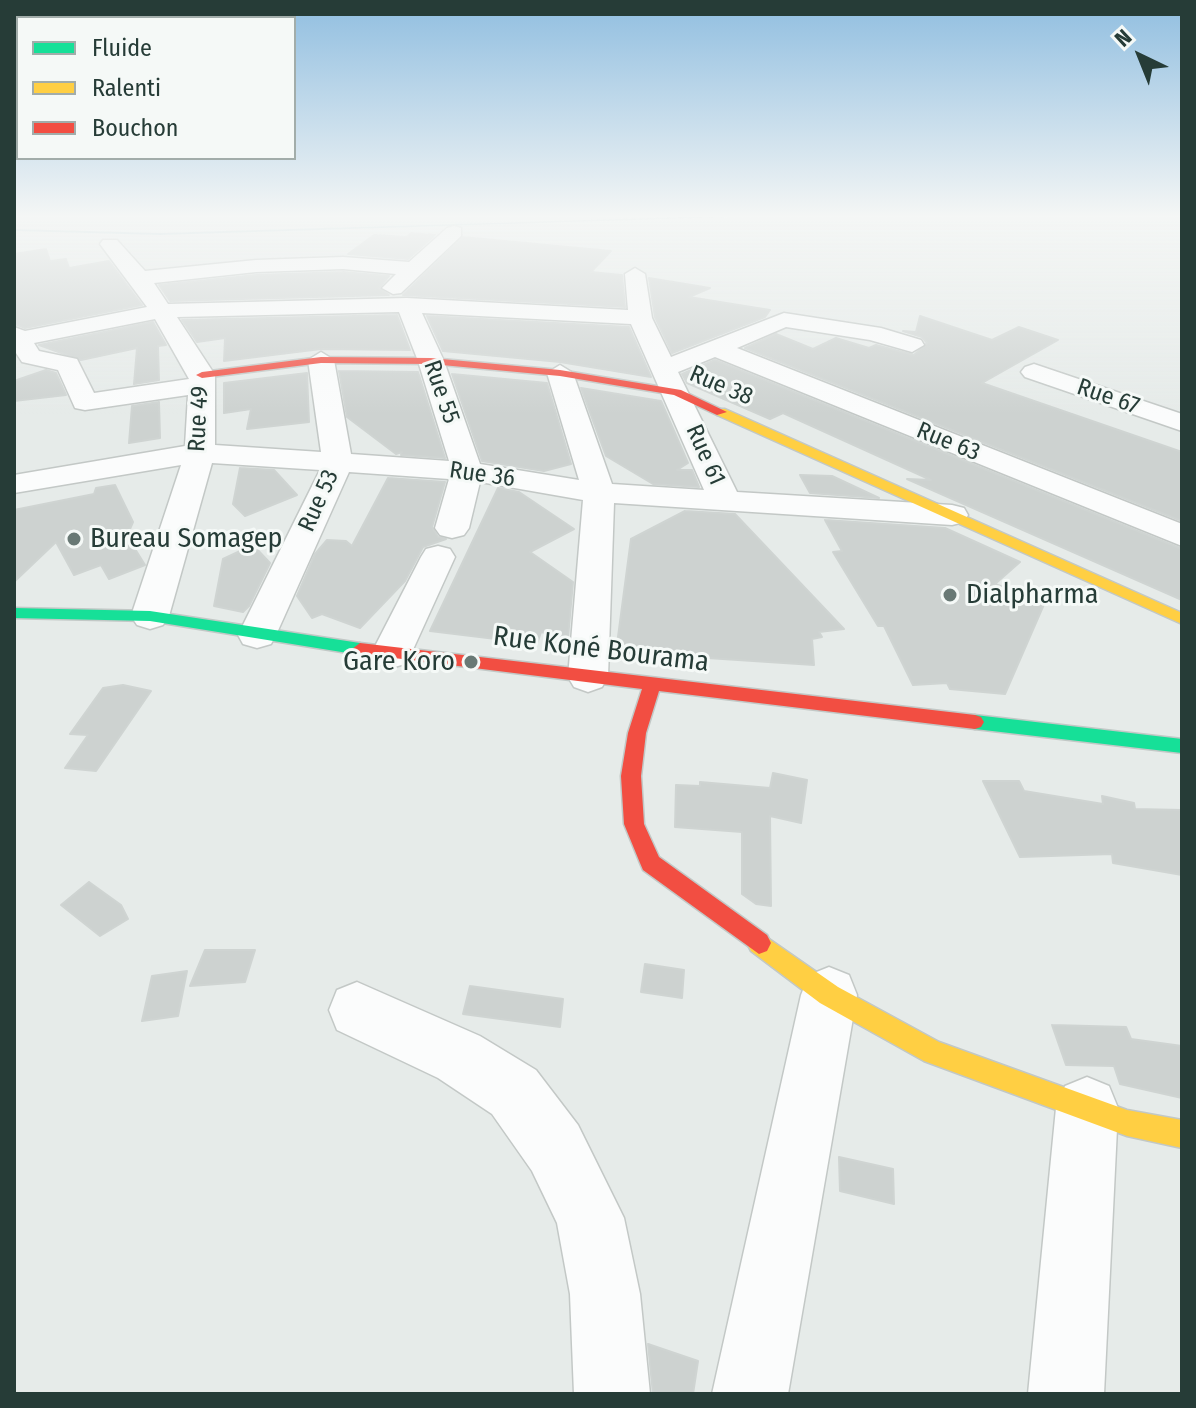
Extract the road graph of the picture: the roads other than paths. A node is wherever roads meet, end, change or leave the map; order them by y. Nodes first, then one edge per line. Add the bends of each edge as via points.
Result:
1 (143, 283) edge
2 (398, 283) edge
3 (636, 283) edge
4 (374, 305) junction
5 (407, 305) junction
6 (161, 311) junction
7 (640, 318) junction
8 (15, 337) edge
9 (912, 345) dead end
10 (715, 348) junction
11 (321, 360) junction
12 (431, 361) junction
13 (1034, 372) dead end
14 (560, 373) junction
15 (202, 380) junction
16 (671, 380) junction
17 (1182, 423) edge
18 (200, 453) junction
19 (338, 464) junction
20 (467, 471) junction
21 (14, 484) edge
22 (599, 493) junction
23 (725, 501) junction
24 (952, 515) junction
25 (1182, 536) edge
26 (14, 613) edge
27 (150, 616) junction
28 (1182, 619) edge
29 (257, 635) junction
30 (391, 654) junction
31 (588, 677) junction
32 (652, 684) junction
33 (1182, 746) edge
34 (829, 995) junction
35 (357, 1010) dead end
36 (1087, 1108) junction
37 (1182, 1134) edge
38 (612, 1394) edge
39 (750, 1394) edge
40 (1066, 1394) edge

1 - 6 street, Rue 49
2 - 4 street
3 - 7 street, Rue 61
4 - 5 street
4 - 6 street
5 - 7 street
5 - 12 street, Rue 55
6 - 8 street
6 - 15 street, Rue 49
7 - 16 street, Rue 61
8 - 15 street via 31,357 68,364 85,402
9 - 10 street via 873,333 784,320
10 - 16 street
10 - 25 street, Rue 63
11 - 12 main road, Rue 38
11 - 15 main road, Rue 38
11 - 19 street, Rue 53
12 - 14 main road, Rue 38
12 - 20 street, Rue 55
13 - 17 street, Rue 67
14 - 16 main road, Rue 38
14 - 22 street
15 - 18 street, Rue 49
16 - 23 street, Rue 61
16 - 24 main road, Rue 38
18 - 19 street, Rue 36
18 - 21 street, Rue 36
18 - 27 street, Rue 49
19 - 20 street, Rue 36
19 - 29 street, Rue 53
20 - 22 street, Rue 36
20 - 30 street via 445,542
22 - 23 street, Rue 36
22 - 31 street
23 - 24 street, Rue 36
24 - 28 main road, Rue 38
26 - 27 main road, Rue Koné Bourama
27 - 29 main road, Rue Koné Bourama
29 - 30 main road, Rue Koné Bourama
30 - 31 main road, Rue Koné Bourama
31 - 32 main road, Rue Koné Bourama
32 - 33 main road, Rue Koné Bourama
32 - 34 main road via 631,776 634,824 651,863
34 - 36 main road via 933,1052
34 - 39 street
35 - 38 street via 459,1057 514,1092 555,1148 590,1218 605,1294
36 - 37 main road
36 - 40 street

